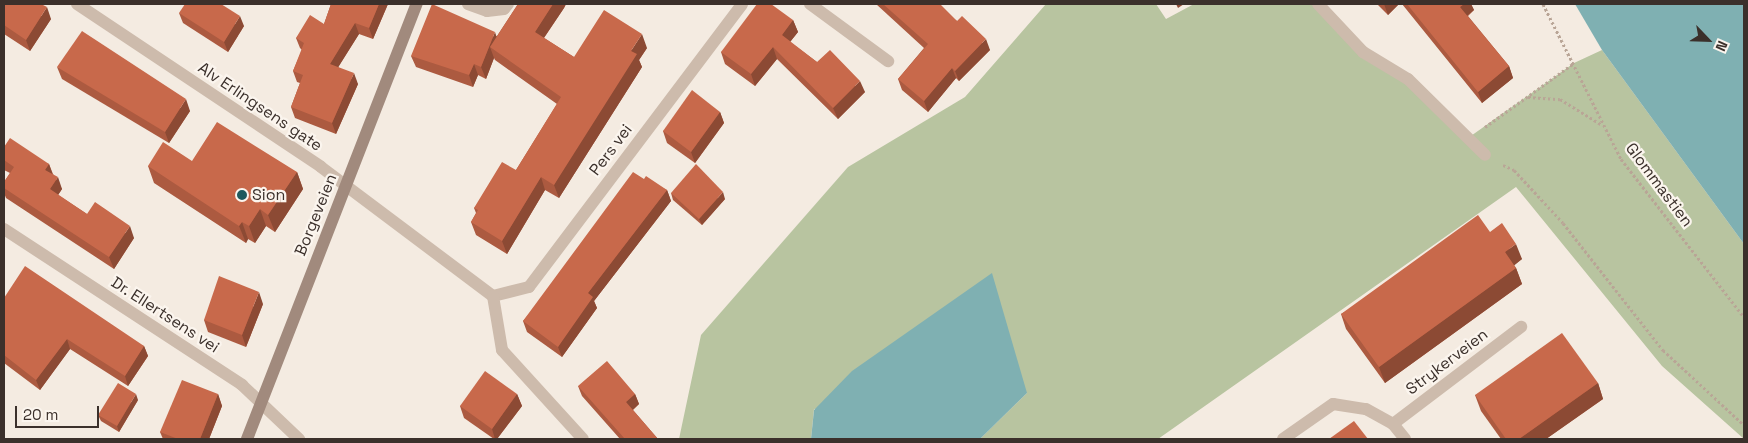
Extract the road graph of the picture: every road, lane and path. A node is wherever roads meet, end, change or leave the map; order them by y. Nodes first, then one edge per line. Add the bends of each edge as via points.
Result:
1 (77, 4) edge
2 (417, 4) edge
3 (468, 4) edge
4 (508, 4) edge
5 (742, 4) edge
6 (810, 4) edge
7 (1318, 4) edge
8 (1543, 4) edge
9 (888, 61) dead end
10 (1574, 63) junction
11 (1527, 97) junction
12 (1604, 127) junction
13 (1468, 138) junction
14 (1485, 155) joint
15 (345, 186) junction
16 (4, 230) edge
17 (493, 296) junction
18 (1744, 317) edge
19 (1521, 327) dead end
20 (261, 401) junction
21 (1393, 424) junction
22 (1744, 425) edge
23 (246, 439) edge
24 (299, 439) edge
25 (583, 439) edge
26 (1283, 439) edge
27 (1405, 439) edge

1 - 15 street, Alv Erlingsens gate
2 - 15 main road, Borgeveien
3 - 4 street via 487,11 504,9
5 - 17 street, Pers vei via 529,286
6 - 9 street
7 - 13 street via 1362,52 1408,79
8 - 10 path, Glommastien
10 - 11 path
10 - 12 path, Glommastien
11 - 12 path via 1560,99
11 - 13 path
12 - 18 path, Glommastien via 1621,159
13 - 14 street
14 - 22 path via 1514,170 1563,223 1663,350
15 - 17 street, Alv Erlingsens gate
15 - 20 main road, Borgeveien
16 - 20 street, Dr. Ellertsens vei
17 - 25 street via 502,350
19 - 21 street, Strykerveien
20 - 23 main road, Borgeveien
20 - 24 street, Dr. Ellertsens vei
21 - 26 street via 1366,410 1333,404
21 - 27 street

